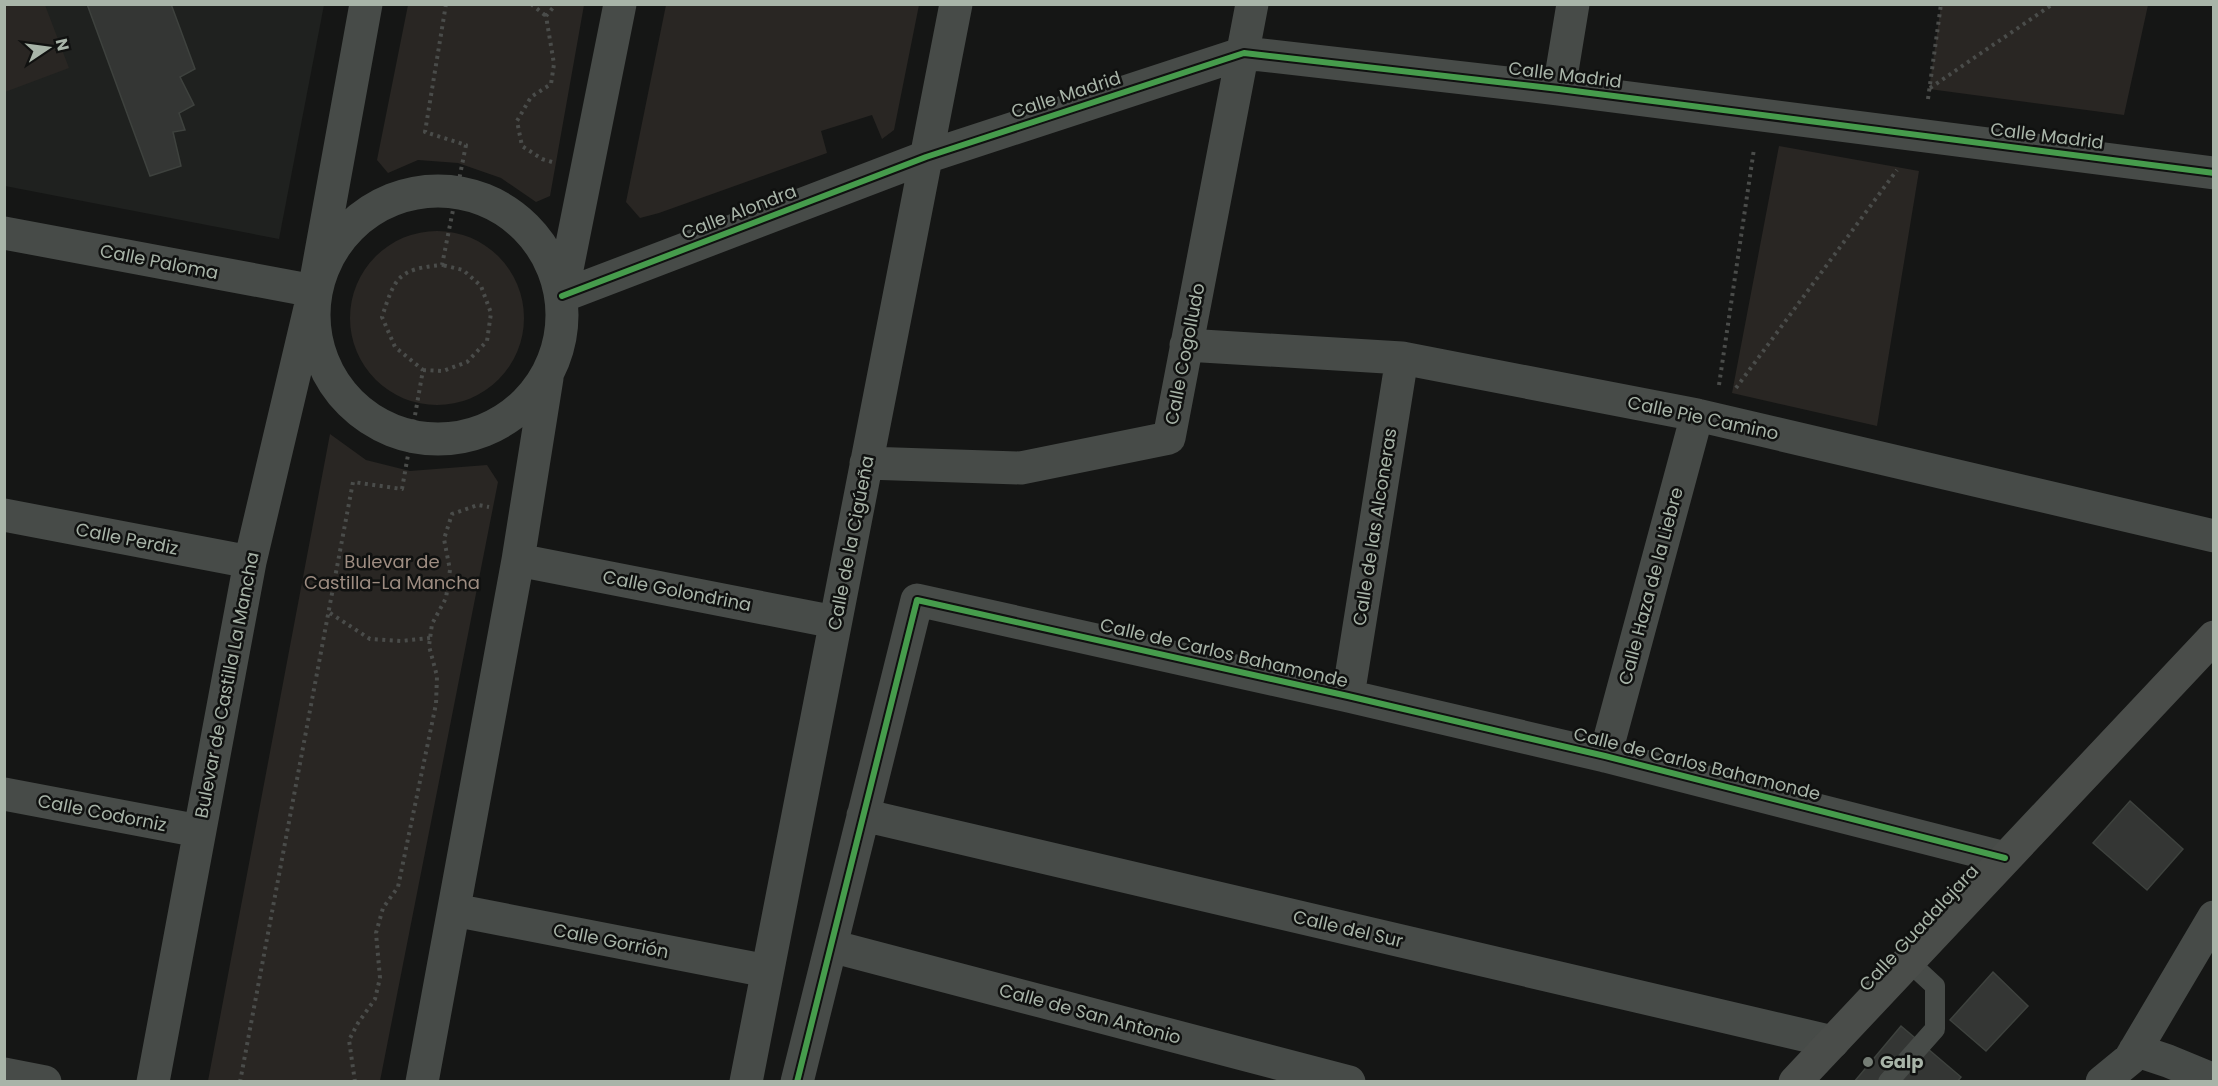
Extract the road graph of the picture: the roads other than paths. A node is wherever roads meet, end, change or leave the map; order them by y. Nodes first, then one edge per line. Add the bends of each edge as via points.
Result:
1 (366, 4) edge
2 (620, 4) edge
3 (956, 4) edge
4 (1252, 4) edge
5 (1573, 4) edge
6 (1244, 52) junction
7 (1559, 89) junction
8 (926, 157) junction
9 (2214, 172) edge
10 (4, 233) edge
11 (314, 291) junction
12 (562, 296) junction
13 (1186, 345) junction
14 (1402, 358) junction
15 (547, 378) junction
16 (1705, 417) junction
17 (866, 463) junction
18 (4, 515) edge
19 (2214, 536) edge
20 (518, 560) junction
21 (250, 562) junction
22 (835, 622) junction
23 (2214, 637) edge
24 (1348, 696) junction
25 (1605, 756) junction
26 (4, 794) edge
27 (863, 815) junction
28 (199, 831) junction
29 (2005, 858) junction
30 (454, 910) junction
31 (2214, 917) edge
32 (831, 946) junction
33 (1909, 962) junction
34 (767, 971) junction
35 (1833, 1042) junction
36 (2135, 1050) junction
37 (4, 1074) edge
38 (1798, 1080) edge
39 (2214, 1080) edge
40 (45, 1082) edge
41 (153, 1082) edge
42 (422, 1082) edge
43 (746, 1082) edge
44 (797, 1082) edge
45 (1349, 1082) edge
46 (1888, 1082) edge
47 (2102, 1082) edge

1 - 11 street, Bulevar de Castilla La Mancha
2 - 12 street, Bulevar de Castilla La Mancha
3 - 8 street, Calle de la Cigúeña
4 - 6 street, Calle Cogolludo
5 - 7 street
6 - 7 street, Calle Madrid
6 - 8 street, Calle Madrid
6 - 13 street, Calle Cogolludo
7 - 9 street, Calle Madrid
8 - 12 street, Calle Alondra
8 - 17 street, Calle de la Cigúeña
10 - 11 street, Calle Paloma
11 - 12 street, Bulevar de Castilla La Mancha via 337,238 373,207 406,193 437,189 470,193 509,212 538,238 554,266
11 - 15 street, Bulevar de Castilla La Mancha via 316,346 336,390 355,410 411,438 451,441 487,432 517,414
11 - 21 street, Bulevar de Castilla La Mancha
12 - 15 street, Bulevar de Castilla La Mancha
13 - 14 street, Calle Pie Camino
13 - 17 street, Calle Cogolludo via 1169,438 1021,468
14 - 16 street, Calle Pie Camino
14 - 24 street, Calle de las Alconeras
15 - 20 street, Bulevar de Castilla La Mancha
16 - 19 street, Calle Pie Camino
16 - 25 street, Calle Haza de la Liebre
17 - 22 street, Calle de la Cigúeña
18 - 21 street, Calle Perdiz
20 - 22 street, Calle Golondrina
20 - 30 street, Bulevar de Castilla La Mancha
21 - 28 street, Bulevar de Castilla La Mancha
22 - 34 street, Calle de la Cigúeña
23 - 29 main road, Calle Guadalajara
24 - 25 street, Calle de Carlos Bahamonde
24 - 27 street, Calle de Carlos Bahamonde via 917,600
25 - 29 street, Calle de Carlos Bahamonde
26 - 28 street, Calle Codorniz
27 - 32 street, Calle de Carlos Bahamonde
27 - 35 street, Calle del Sur
28 - 41 street, Bulevar de Castilla La Mancha
29 - 33 main road, Calle Guadalajara
30 - 34 street, Calle Gorrión
30 - 42 street, Bulevar de Castilla La Mancha
31 - 36 street
32 - 44 street, Calle de Carlos Bahamonde
32 - 45 street, Calle de San Antonio
33 - 35 main road, Calle Guadalajara
33 - 46 lane via 1935,986 1935,1029
34 - 43 street, Calle de la Cigúeña
35 - 38 main road, Calle Guadalajara
36 - 39 street
36 - 47 street
37 - 40 street

